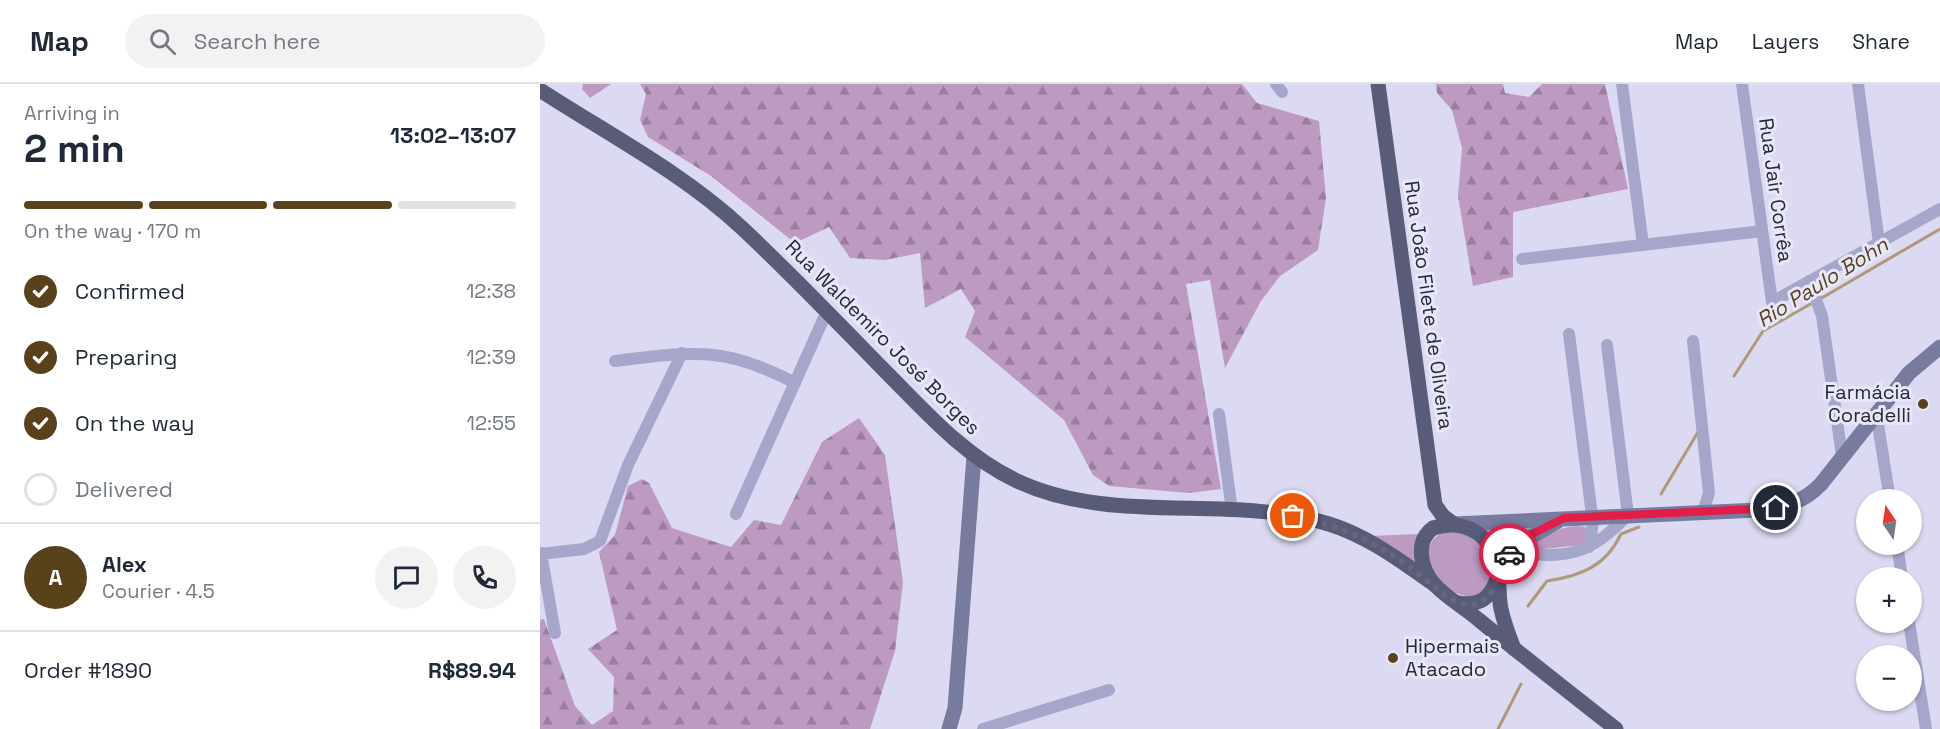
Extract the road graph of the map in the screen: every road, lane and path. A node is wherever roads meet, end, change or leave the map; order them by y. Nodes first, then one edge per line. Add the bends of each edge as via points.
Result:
1 (1378, 84) edge
2 (1622, 84) edge
3 (1742, 84) edge
4 (1858, 84) edge
5 (540, 90) edge
6 (1940, 209) edge
7 (1762, 231) junction
8 (1879, 243) junction
9 (1643, 245) junction
10 (1522, 259) dead end
11 (1811, 285) junction
12 (827, 311) junction
13 (1569, 334) dead end
14 (1693, 340) dead end
15 (1607, 345) dead end
16 (1940, 347) edge
17 (682, 353) junction
18 (615, 361) dead end
19 (795, 383) junction
20 (1876, 412) junction
21 (1219, 414) dead end
22 (974, 456) junction
23 (1842, 456) junction
24 (1888, 489) edge
25 (1709, 493) junction
26 (1232, 511) junction
27 (1720, 511) junction
28 (1703, 512) junction
29 (736, 514) dead end
30 (1628, 514) junction
31 (1592, 516) junction
32 (1564, 518) junction
33 (1454, 524) junction
34 (1590, 547) junction
35 (1511, 552) junction
36 (541, 554) edge
37 (1498, 571) junction
38 (1435, 585) junction
39 (1458, 603) junction
40 (555, 633) dead end
41 (1911, 633) edge
42 (1514, 649) junction
43 (1109, 690) dead end
44 (949, 729) edge
45 (983, 729) edge
46 (1617, 729) edge
47 (1926, 729) edge

1 - 33 main road, Rua João Filete de Oliveira via 1435,505
2 - 9 street
3 - 7 street, Rua Jair Corrêa
4 - 8 street
5 - 12 main road, Rua Waldemiro José Borges via 713,204
6 - 8 street
7 - 9 street
7 - 11 street, Rua Jair Corrêa via 1772,302
8 - 11 street
9 - 10 street
11 - 23 street via 1822,316
12 - 19 street
12 - 22 main road, Rua Waldemiro José Borges via 938,425
13 - 31 street
14 - 25 street
15 - 30 street
16 - 20 main road via 1909,373
17 - 18 street
17 - 19 street via 729,356
17 - 36 street via 628,465 600,541 584,549
19 - 29 street
20 - 23 main road
20 - 24 street
21 - 26 street
22 - 26 main road, Rua Waldemiro José Borges via 1036,489 1078,500
22 - 44 main road via 954,708
23 - 27 main road via 1803,500 1776,508
25 - 27 street
25 - 28 street
26 - 38 main road, Rua Waldemiro José Borges via 1293,516 1337,527 1387,552
27 - 28 main road
28 - 30 main road
30 - 31 main road
30 - 34 street
31 - 32 main road
31 - 34 street
32 - 33 main road
32 - 35 main road via 1532,534
33 - 37 main road via 1471,528 1488,542
33 - 38 main road via 1433,528 1422,543 1422,563
34 - 35 street via 1549,555
35 - 37 main road
36 - 40 street
37 - 39 main road via 1494,590 1486,599
37 - 42 main road via 1501,608
38 - 39 main road
39 - 42 main road
41 - 47 street
42 - 46 main road
43 - 45 street

